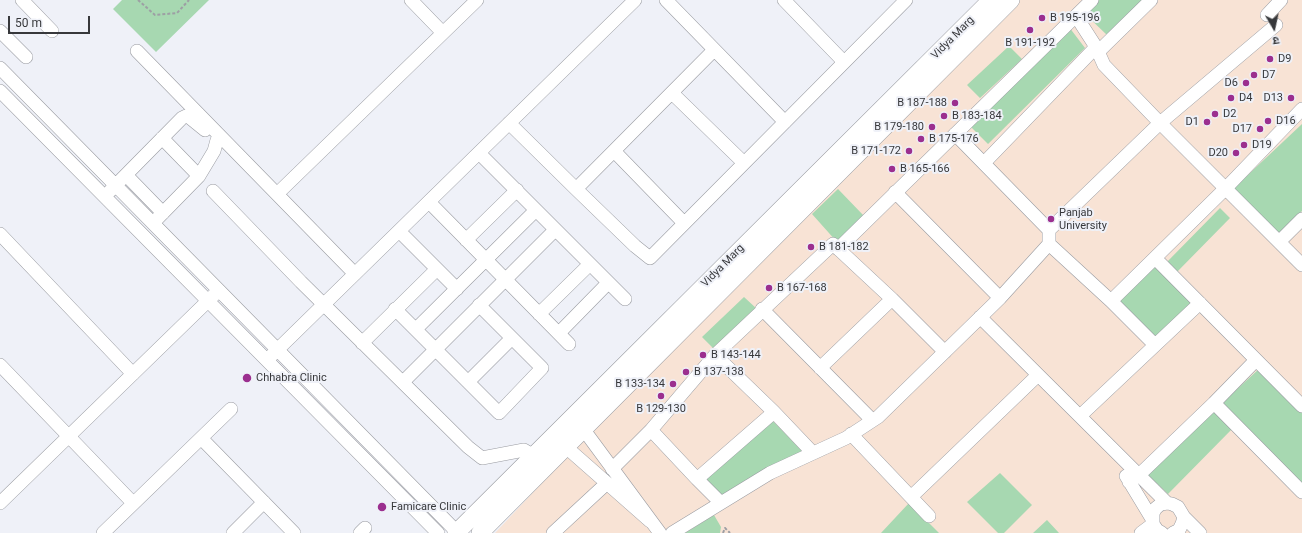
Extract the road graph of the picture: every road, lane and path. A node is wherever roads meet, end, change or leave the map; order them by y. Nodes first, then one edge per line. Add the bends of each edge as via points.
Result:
1 (22, 0) edge
2 (138, 0) edge
3 (189, 0) edge
4 (411, 0) edge
5 (477, 0) edge
6 (635, 0) edge
7 (666, 0) edge
8 (784, 0) edge
9 (906, 0) edge
10 (991, 0) edge
11 (1011, 0) edge
12 (1092, 0) edge
13 (1151, 0) edge
14 (1281, 0) edge
15 (1076, 16) junction
16 (0, 31) edge
17 (52, 31) dead end
18 (443, 33) junction
19 (1097, 49) junction
20 (714, 50) junction
21 (137, 51) dead end
22 (26, 57) dead end
23 (844, 62) junction
24 (0, 68) edge
25 (0, 90) edge
26 (672, 93) junction
27 (1302, 109) edge
28 (785, 122) junction
29 (509, 123) junction
30 (1160, 123) junction
31 (955, 134) junction
32 (162, 138) junction
33 (220, 139) junction
34 (614, 151) junction
35 (479, 153) junction
36 (744, 163) junction
37 (984, 163) junction
38 (126, 175) junction
39 (199, 176) junction
40 (115, 185) junction
41 (1226, 188) junction
42 (576, 189) junction
43 (517, 190) junction
44 (213, 191) dead end
45 (895, 192) junction
46 (277, 194) junction
47 (105, 197) junction
48 (429, 202) junction
49 (536, 210) junction
50 (162, 213) junction
51 (1302, 219) edge
52 (153, 223) junction
53 (684, 223) junction
54 (555, 230) junction
55 (1049, 230) junction
56 (399, 231) junction
57 (0, 234) edge
58 (466, 240) junction
59 (1279, 242) junction
60 (1049, 244) junction
61 (838, 249) junction
62 (1155, 258) junction
63 (486, 260) junction
64 (590, 264) junction
65 (1302, 265) edge
66 (437, 269) junction
67 (355, 274) junction
68 (506, 279) junction
69 (608, 283) junction
70 (457, 289) junction
71 (219, 290) junction
72 (1000, 298) junction
73 (625, 299) dead end
74 (892, 299) junction
75 (208, 301) junction
76 (1111, 301) junction
77 (1200, 303) junction
78 (324, 305) junction
79 (479, 305) junction
80 (395, 309) junction
81 (762, 309) junction
82 (539, 314) junction
83 (980, 317) junction
84 (416, 329) junction
85 (558, 333) junction
86 (512, 338) junction
87 (362, 343) junction
88 (569, 344) dead end
89 (1155, 345) junction
90 (436, 349) junction
91 (278, 350) junction
92 (945, 352) junction
93 (715, 355) junction
94 (267, 360) junction
95 (1256, 360) junction
96 (1, 367) edge
97 (820, 368) junction
98 (133, 374) junction
99 (1038, 375) junction
100 (403, 382) junction
101 (468, 382) junction
102 (1300, 400) edge
103 (1214, 403) junction
104 (232, 409) dead end
105 (774, 412) junction
106 (1080, 416) junction
107 (872, 420) junction
108 (563, 426) junction
109 (584, 430) junction
110 (651, 430) junction
111 (850, 434) junction
112 (69, 436) junction
113 (201, 438) junction
114 (566, 447) junction
115 (813, 453) junction
116 (534, 456) junction
117 (612, 469) junction
118 (697, 479) junction
119 (1134, 479) junction
120 (607, 482) junction
121 (1302, 492) edge
122 (911, 497) junction
123 (264, 502) junction
124 (0, 503) edge
125 (133, 503) junction
126 (721, 503) junction
127 (1167, 503) junction
128 (929, 516) dead end
129 (1184, 516) junction
130 (650, 521) junction
131 (1155, 525) edge
132 (1179, 532) edge
133 (103, 533) edge
134 (233, 533) edge
135 (294, 533) edge
136 (438, 533) edge
137 (457, 533) edge
138 (480, 533) edge
139 (554, 533) edge
140 (660, 533) edge
141 (672, 533) edge
142 (723, 533) edge
143 (730, 533) edge
144 (1141, 533) edge
145 (1200, 533) edge

1 - 17 street
2 - 3 path via 155,15 177,12
4 - 18 street
5 - 18 street
6 - 29 street
7 - 20 street
8 - 23 street
9 - 23 street
10 - 108 main road, Vidya Marg
11 - 109 main road, Vidya Marg
12 - 15 street
13 - 19 street
14 - 30 street via 1271,20
15 - 19 street
15 - 31 street
16 - 22 street
18 - 46 street
19 - 30 street via 1104,65
19 - 37 street
20 - 26 street
20 - 28 street
21 - 33 street
23 - 28 street
24 - 40 street
25 - 47 street
26 - 34 street
26 - 36 street
27 - 41 street
28 - 36 street
29 - 35 street
29 - 42 street
30 - 41 street
30 - 55 street
31 - 37 street
31 - 45 street
32 - 33 street via 186,116
32 - 38 street
32 - 39 street
33 - 39 street
33 - 46 street
34 - 42 street
34 - 53 street
35 - 43 street
35 - 48 street
36 - 53 street
37 - 55 street
38 - 40 street
38 - 50 street
39 - 50 street
40 - 47 street
40 - 52 street
41 - 59 street
41 - 62 street
42 - 53 street via 650,258
43 - 49 street
43 - 58 street
44 - 78 street
45 - 61 street
45 - 72 street
46 - 67 street
47 - 75 street
48 - 56 street
48 - 58 street
49 - 54 street
49 - 63 street
50 - 52 street
51 - 59 street
52 - 71 street
54 - 64 street
54 - 68 street
55 - 60 street
56 - 66 street
56 - 67 street
57 - 98 street
58 - 63 street
59 - 65 street
60 - 72 street
60 - 76 street
61 - 74 street
61 - 81 street via 833,244
62 - 76 street
62 - 77 street
63 - 68 street
63 - 70 street
64 - 69 street
64 - 82 street
66 - 70 street
66 - 80 street
67 - 78 street
68 - 79 street
68 - 82 street
69 - 73 street
69 - 85 street
70 - 84 street
71 - 75 street
71 - 91 street
72 - 83 street
74 - 92 street
74 - 97 street
75 - 94 street
75 - 98 street
76 - 89 street
77 - 89 street
77 - 95 street
78 - 87 street
78 - 91 street
79 - 86 street
79 - 90 street
80 - 84 street
80 - 87 street
81 - 93 street
81 - 97 street
82 - 85 street
83 - 92 street
83 - 99 street
84 - 90 street
85 - 88 street
86 - 101 street
86 - 101 street via 542,368 499,413
87 - 100 street
89 - 106 street
90 - 100 street
90 - 101 street
91 - 94 street
91 - 137 street
92 - 107 street via 902,395
93 - 105 street
93 - 110 street
94 - 136 street
95 - 102 street
95 - 103 street
96 - 112 street
97 - 107 street
98 - 112 street
99 - 106 street
99 - 122 street
100 - 116 street via 482,458 524,450
103 - 119 street
103 - 121 street
104 - 113 street
105 - 115 street
105 - 118 street
106 - 119 street via 1117,453
107 - 111 street
108 - 109 street
108 - 114 street
108 - 116 main road, Vidya Marg
109 - 114 main road, Vidya Marg
109 - 117 street
110 - 117 street
110 - 118 street
111 - 115 street
111 - 122 street
112 - 124 street
112 - 125 street
113 - 123 street
113 - 125 street
114 - 120 street
114 - 138 main road, Vidya Marg
115 - 126 street via 770,473
116 - 137 main road, Vidya Marg
117 - 130 street
118 - 126 street
119 - 127 street
119 - 131 street
120 - 130 street
120 - 139 street
122 - 128 street
123 - 134 street
123 - 135 street
125 - 133 street
126 - 141 street
127 - 129 street via 1178,507
127 - 131 street via 1161,504 1153,513
129 - 132 street
129 - 145 street
130 - 140 street
131 - 144 street
142 - 143 path via 725,528

